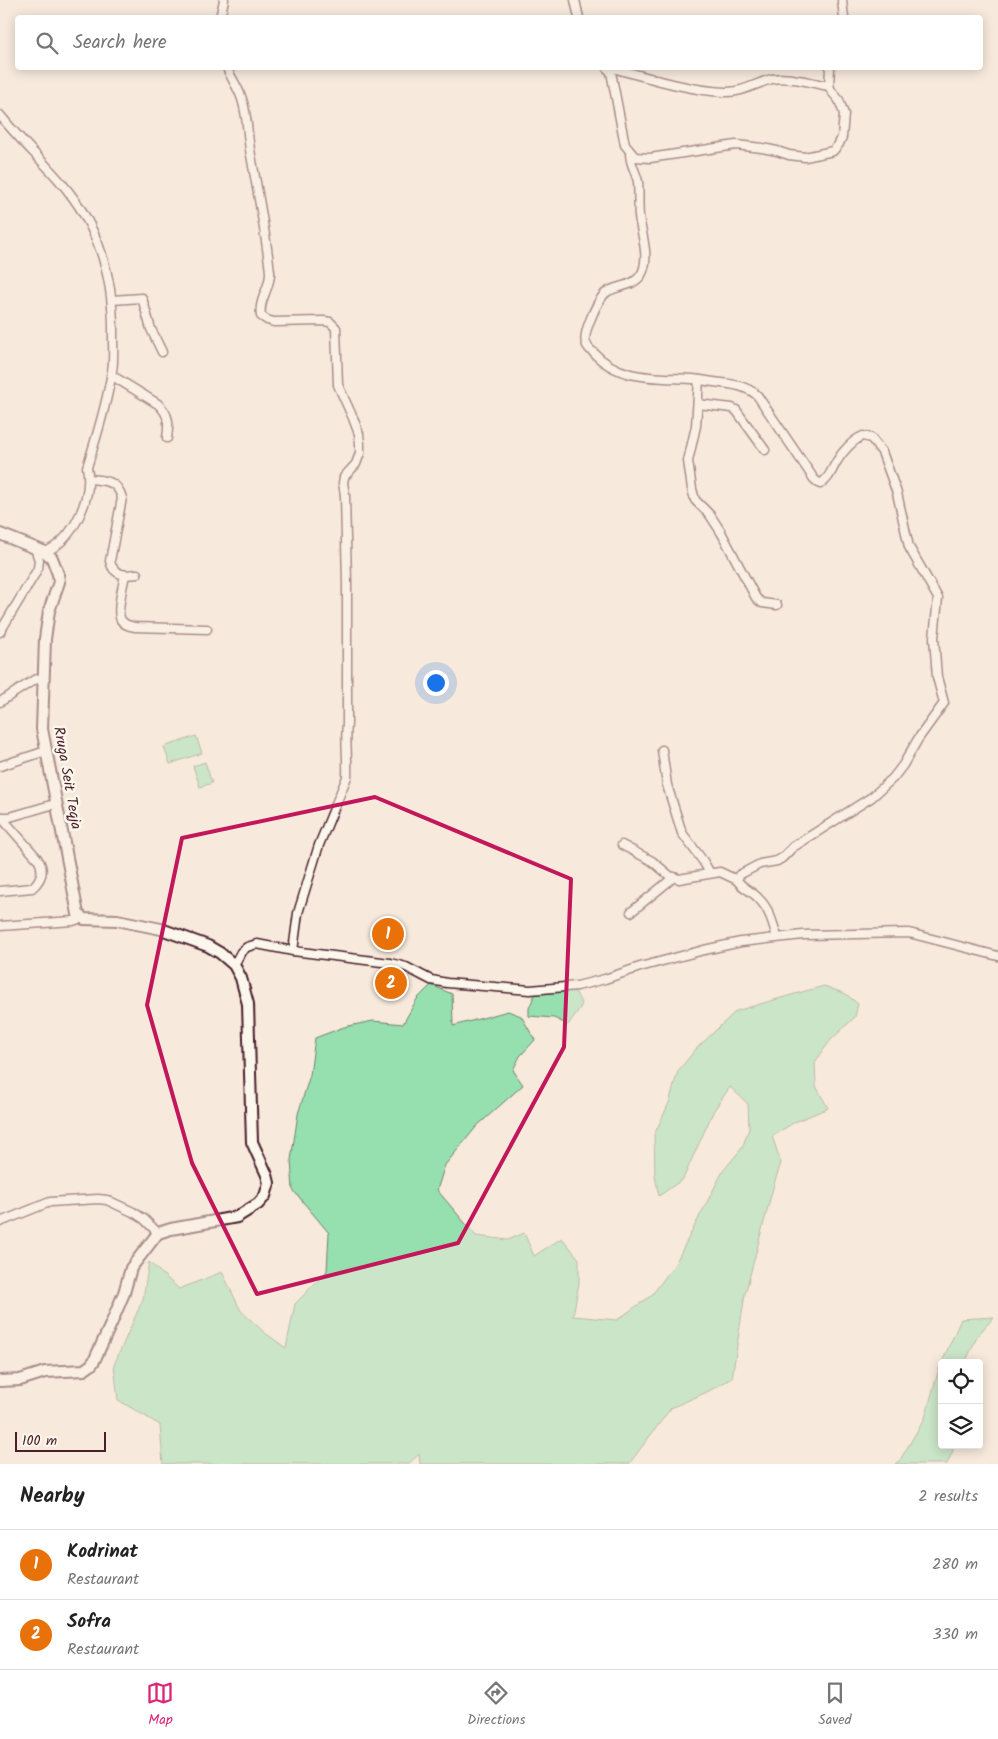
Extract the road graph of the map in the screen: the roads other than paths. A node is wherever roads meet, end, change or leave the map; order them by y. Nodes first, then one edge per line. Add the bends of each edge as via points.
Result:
1 (224, 0) edge
2 (575, 0) edge
3 (842, 0) edge
4 (221, 15) edge
5 (578, 15) edge
6 (844, 15) edge
7 (228, 70) edge
8 (609, 70) edge
9 (621, 70) edge
10 (830, 70) edge
11 (829, 86) junction
12 (0, 115) edge
13 (630, 152) junction
14 (112, 300) junction
15 (162, 352) dead end
16 (111, 375) junction
17 (699, 380) junction
18 (698, 404) junction
19 (167, 438) dead end
20 (765, 450) dead end
21 (90, 478) junction
22 (0, 534) edge
23 (40, 550) junction
24 (136, 574) dead end
25 (125, 576) junction
26 (777, 605) dead end
27 (207, 629) dead end
28 (0, 632) edge
29 (42, 678) junction
30 (0, 702) edge
31 (662, 750) dead end
32 (46, 751) junction
33 (0, 766) edge
34 (51, 805) dead end
35 (1, 817) edge
36 (622, 845) dead end
37 (710, 873) junction
38 (674, 877) junction
39 (738, 880) junction
40 (0, 891) edge
41 (631, 912) dead end
42 (82, 918) junction
43 (0, 926) edge
44 (777, 937) junction
45 (293, 951) junction
46 (998, 956) edge
47 (234, 965) junction
48 (0, 1222) edge
49 (158, 1233) junction
50 (0, 1381) edge

1 - 4 street
2 - 5 street
3 - 6 street
7 - 45 street via 245,109 267,249 270,276 261,303 261,316 274,322 324,321 336,328 338,385 356,426 360,444 356,464 344,477 343,483 347,583 345,739 348,765 298,913
8 - 13 street via 625,145
9 - 11 street via 724,92 736,92 774,79
10 - 11 street
11 - 13 street via 844,114 842,137 832,150 805,157 736,144 650,158
12 - 14 street via 79,206 103,253
13 - 17 street via 638,180 644,265 636,281 613,288 601,297 588,326 586,343 600,359 628,374
14 - 15 street via 142,298 151,330
14 - 16 street
16 - 19 street via 163,408 168,416
16 - 21 street via 87,467
17 - 18 street
17 - 39 street via 751,390 820,484 826,481 838,459 854,441 863,436 871,438 882,452 898,493 909,547 938,598 934,638 937,677 944,703 903,765 872,798 792,847 777,861 743,871
18 - 20 street via 736,410
18 - 26 street via 688,461 695,500 721,532 756,598 762,603
21 - 23 street via 85,503 75,524 52,549
21 - 25 street via 114,484 120,490 122,498 110,561 111,567
22 - 23 main road
23 - 28 street via 37,570
23 - 29 main road, Rruga Seit Teqja via 52,558 59,582 49,611
24 - 25 street
25 - 27 street via 118,613 126,625
29 - 30 street
29 - 32 main road, Rruga Seit Teqja via 42,729
31 - 37 street via 667,785 682,833
32 - 33 street
32 - 42 main road, Rruga Seit Teqja via 77,911
34 - 35 street
35 - 40 street via 41,863 42,870 41,877 32,888
36 - 38 street
37 - 38 street via 680,879
37 - 39 street via 726,873
38 - 41 street
39 - 44 street via 765,905
42 - 43 street
42 - 47 main road via 117,920 161,930 208,946
44 - 45 street via 704,950 577,986 530,990 447,983 390,963
44 - 46 street via 909,933
45 - 47 street via 251,945 241,952
47 - 49 main road via 248,1004 252,1142 267,1175 268,1189 258,1204 237,1217
48 - 49 street via 50,1202 98,1199 133,1212
49 - 50 main road via 131,1268 114,1316 91,1365 84,1370 45,1372 20,1380

